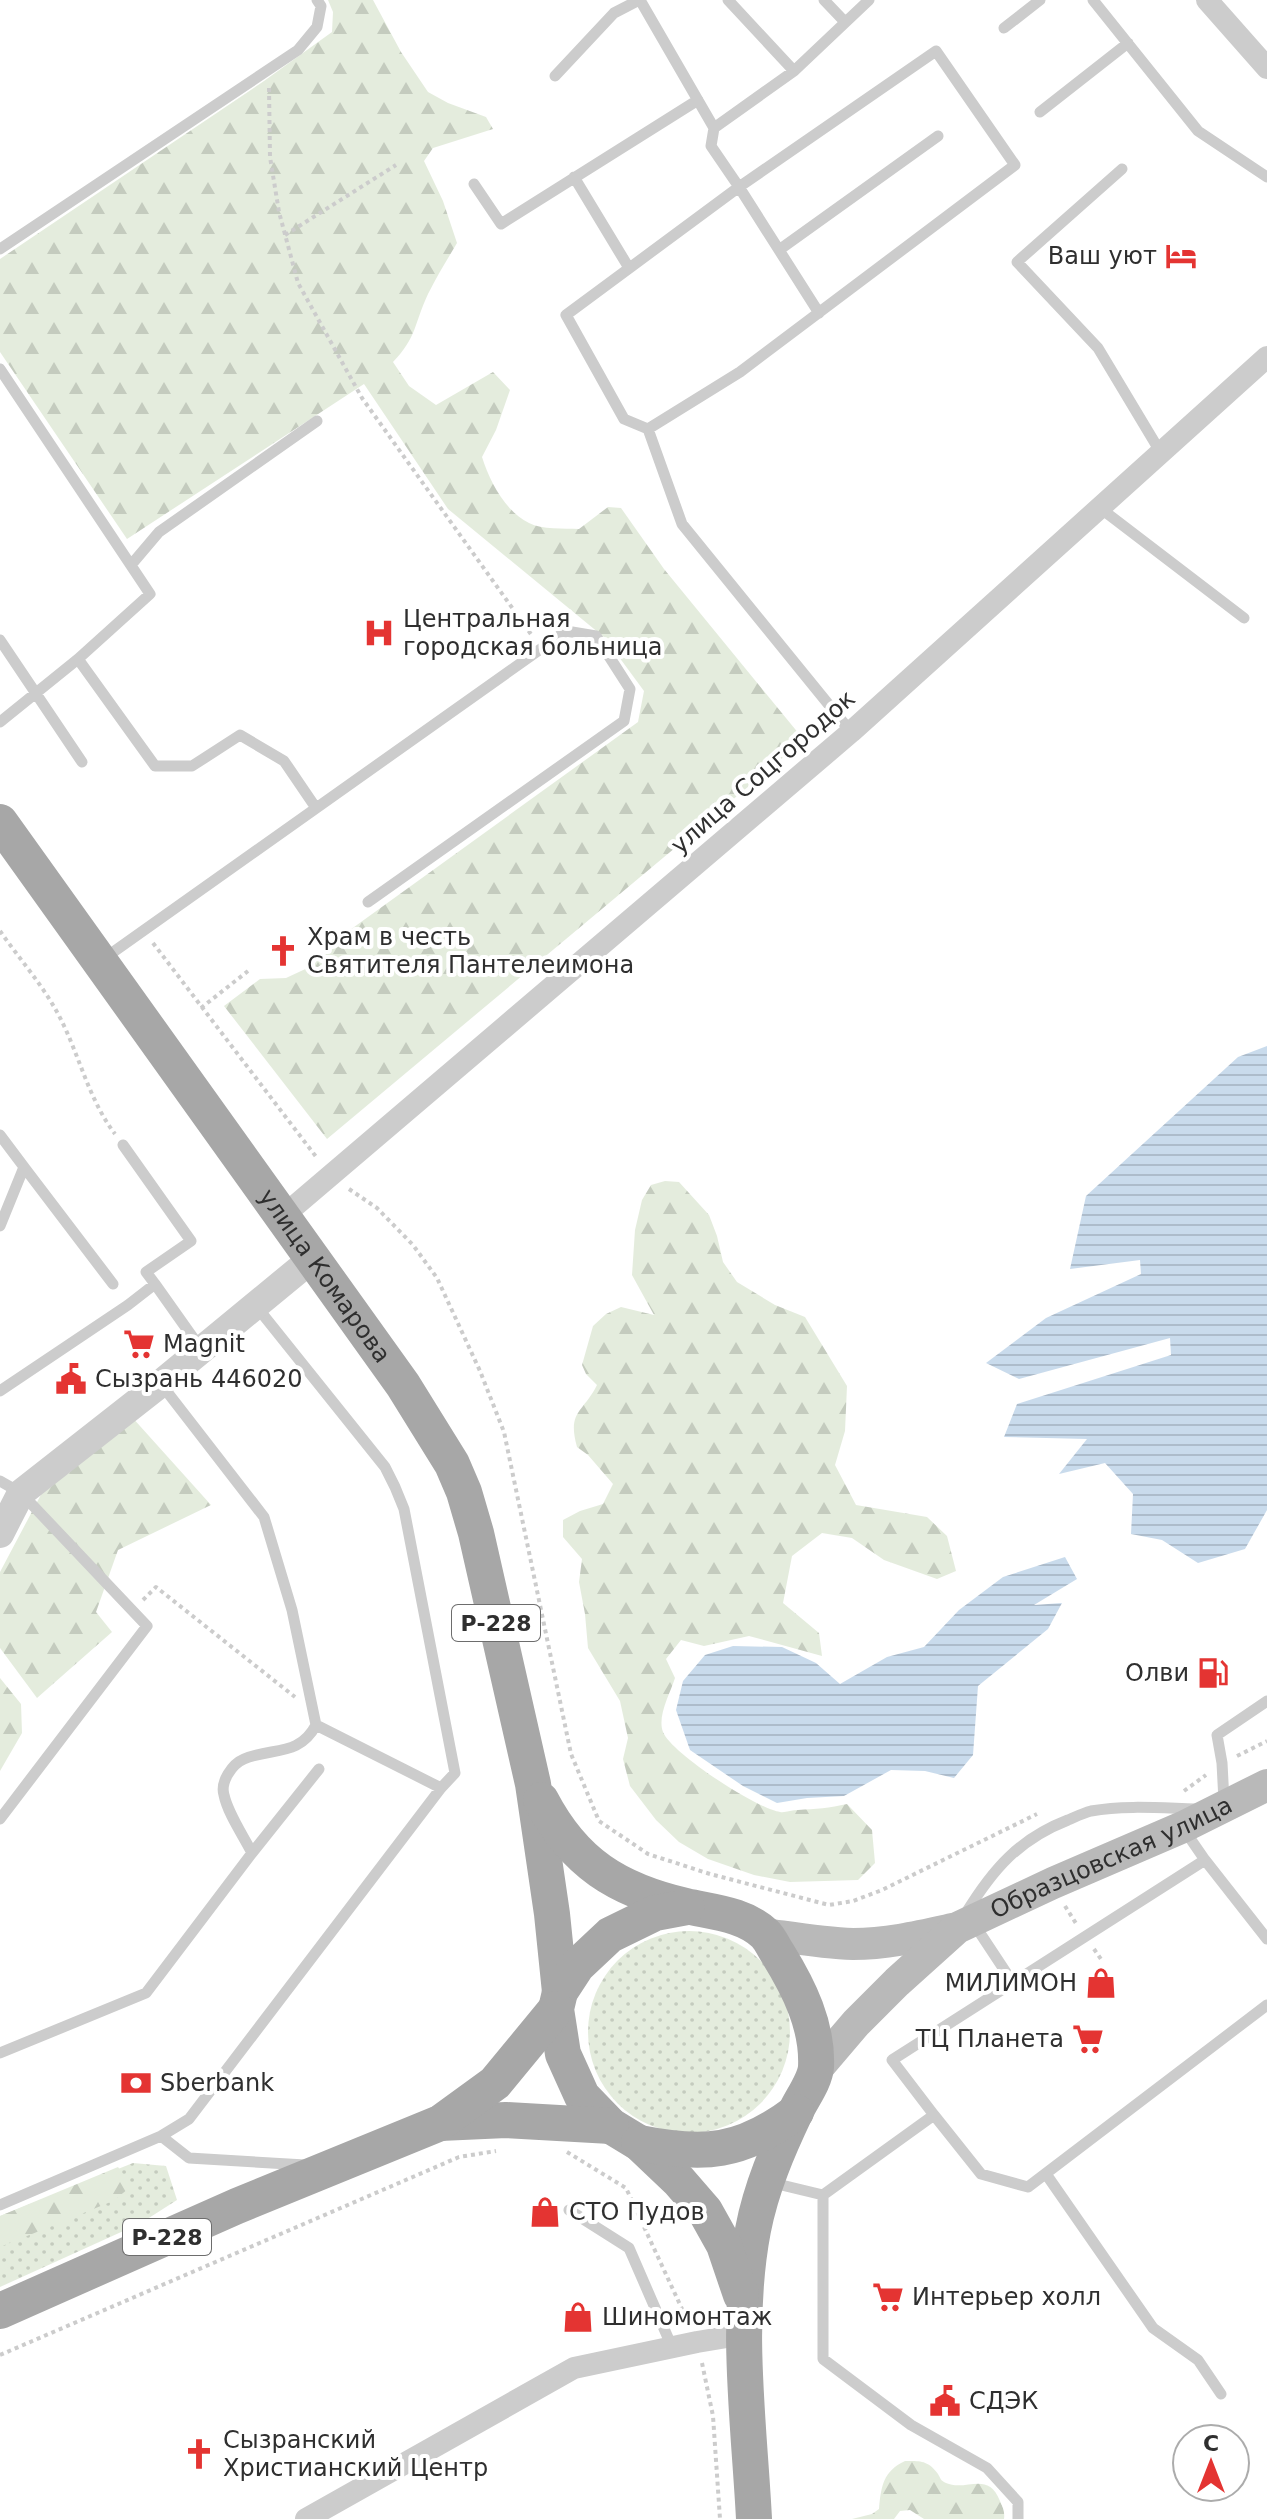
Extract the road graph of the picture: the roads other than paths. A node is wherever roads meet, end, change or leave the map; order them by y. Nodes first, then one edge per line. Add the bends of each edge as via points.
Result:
1 (317, 0) edge
2 (640, 0) edge
3 (728, 0) edge
4 (824, 0) edge
5 (869, 0) edge
6 (1040, 0) edge
7 (1093, 0) edge
8 (1207, 0) edge
9 (845, 22) junction
10 (1004, 28) dead end
11 (1128, 43) junction
12 (1263, 63) edge
13 (794, 71) junction
14 (555, 76) dead end
15 (1267, 83) edge
16 (698, 100) junction
17 (1040, 112) dead end
18 (714, 128) junction
19 (938, 136) dead end
20 (1122, 169) dead end
21 (574, 177) junction
22 (1267, 177) edge
23 (474, 184) dead end
24 (739, 187) junction
25 (0, 249) edge
26 (779, 250) junction
27 (629, 268) junction
28 (819, 313) junction
29 (1267, 357) edge
30 (0, 369) edge
31 (317, 421) dead end
32 (648, 429) junction
33 (1161, 453) junction
34 (1100, 508) junction
35 (131, 565) junction
36 (1244, 618) dead end
37 (0, 640) edge
38 (78, 659) junction
39 (36, 694) junction
40 (0, 722) edge
41 (851, 732) junction
42 (82, 762) dead end
43 (316, 808) junction
44 (0, 822) edge
45 (368, 902) dead end
46 (99, 962) junction
47 (0, 1135) edge
48 (123, 1145) road end
49 (24, 1167) junction
50 (283, 1216) junction
51 (0, 1226) edge
52 (313, 1258) junction
53 (113, 1284) dead end
54 (155, 1284) junction
55 (256, 1305) junction
56 (201, 1349) junction
57 (160, 1384) junction
58 (0, 1391) edge
59 (11, 1487) edge
60 (0, 1534) edge
61 (1267, 1701) edge
62 (316, 1725) junction
63 (319, 1769) dead end
64 (533, 1784) junction
65 (1267, 1785) edge
66 (441, 1788) junction
67 (1220, 1808) junction
68 (0, 1819) edge
69 (1183, 1827) junction
70 (252, 1853) junction
71 (1205, 1860) junction
72 (688, 1907) junction
73 (964, 1924) junction
74 (765, 1934) junction
75 (1267, 1939) edge
76 (1013, 1983) junction
77 (558, 2000) junction
78 (1267, 2005) edge
79 (0, 2053) edge
80 (816, 2070) junction
81 (796, 2112) junction
82 (934, 2115) junction
83 (440, 2123) junction
84 (625, 2134) junction
85 (161, 2136) junction
86 (336, 2167) junction
87 (1046, 2174) junction
88 (765, 2181) junction
89 (823, 2195) junction
90 (0, 2205) edge
91 (569, 2210) dead end
92 (0, 2311) edge
93 (744, 2318) junction
94 (672, 2347) junction
95 (1221, 2394) dead end
96 (306, 2519) edge
97 (754, 2519) edge
98 (1018, 2519) edge

1 - 25 lane via 317,27 298,50
2 - 14 lane via 614,13
2 - 16 lane
3 - 13 lane
4 - 9 lane
5 - 9 lane
6 - 10 lane
7 - 11 lane
8 - 12 street
9 - 13 lane
11 - 17 lane
11 - 22 lane via 1198,131
12 - 15 lane
13 - 18 lane
16 - 18 lane
16 - 21 lane
18 - 24 lane via 711,146
19 - 26 lane
20 - 33 lane via 1017,262 1098,348
21 - 23 lane via 501,224
21 - 27 lane
24 - 26 lane
24 - 27 lane
24 - 28 lane via 936,51 1015,165
26 - 28 lane
27 - 32 lane via 566,315 624,419
28 - 32 lane via 740,372
29 - 33 street, улица Соцгородок
30 - 35 lane
31 - 35 lane via 159,532
32 - 41 lane via 682,524
33 - 34 street, улица Соцгородок
34 - 36 lane
34 - 41 street, улица Соцгородок
35 - 38 lane via 150,594
37 - 39 lane
38 - 39 lane
38 - 43 lane via 155,766 192,766 240,735 284,761
39 - 40 lane
39 - 42 lane
41 - 50 street, улица Соцгородок
43 - 45 lane via 566,631 596,636 630,689 624,721
43 - 46 lane
44 - 46 main road, улица Комарова / Р-228
46 - 50 main road, улица Комарова / Р-228
47 - 49 lane
48 - 54 lane via 191,1241 146,1272
49 - 51 lane
49 - 53 lane
50 - 52 main road, улица Комарова / Р-228
52 - 55 street
52 - 64 main road, улица Комарова / Р-228 via 436,1435 464,1492
54 - 56 lane
54 - 58 lane
55 - 56 street
55 - 66 lane via 385,1467 404,1509 455,1773
56 - 57 street
57 - 59 street
57 - 62 lane via 264,1517 292,1610
59 - 60 street
59 - 68 lane via 147,1626
61 - 67 lane via 1217,1735
62 - 66 lane
62 - 70 lane via 298,1745 244,1759 224,1782 224,1797
63 - 70 lane
64 - 72 main road, Р-228 via 556,1828 598,1870 642,1894
64 - 77 main road, Р-228
65 - 67 main road, Образцовская улица
66 - 85 lane via 189,2119
67 - 69 main road, Образцовская улица
67 - 73 lane via 1127,1807 1088,1812 1051,1826 1014,1850 984,1883
69 - 71 lane
69 - 73 main road, Образцовская улица
70 - 79 lane via 146,1993
71 - 75 lane
71 - 76 lane
72 - 74 main road, Р-228 via 740,1919
72 - 77 main road, Р-228 via 655,1913 610,1935 577,1966
73 - 74 main road via 855,1944
73 - 76 lane
73 - 80 main road via 866,2012
74 - 80 main road via 807,2009
76 - 82 lane via 892,2060
77 - 83 main road, Р-228 via 495,2083
77 - 84 main road, Р-228 via 563,2054 582,2096
78 - 87 lane
80 - 81 main road, Р-228
81 - 84 main road, Р-228 via 747,2142 711,2151 677,2150
81 - 88 main road, Р-228
82 - 87 lane via 981,2174 1028,2187
82 - 89 lane
83 - 84 main road, Р-228 via 506,2120
83 - 86 main road, Р-228
84 - 93 main road, Р-228 via 705,2211 724,2245
85 - 86 lane via 189,2158
85 - 90 lane
86 - 92 main road, Р-228
87 - 95 lane via 1153,2328 1198,2360
88 - 89 lane
88 - 93 main road, Р-228 via 753,2230
89 - 98 lane via 823,2359 911,2425 987,2468 1018,2502
91 - 94 lane via 629,2248
93 - 94 street via 697,2342
93 - 97 main road, Р-228
94 - 96 street via 574,2368

